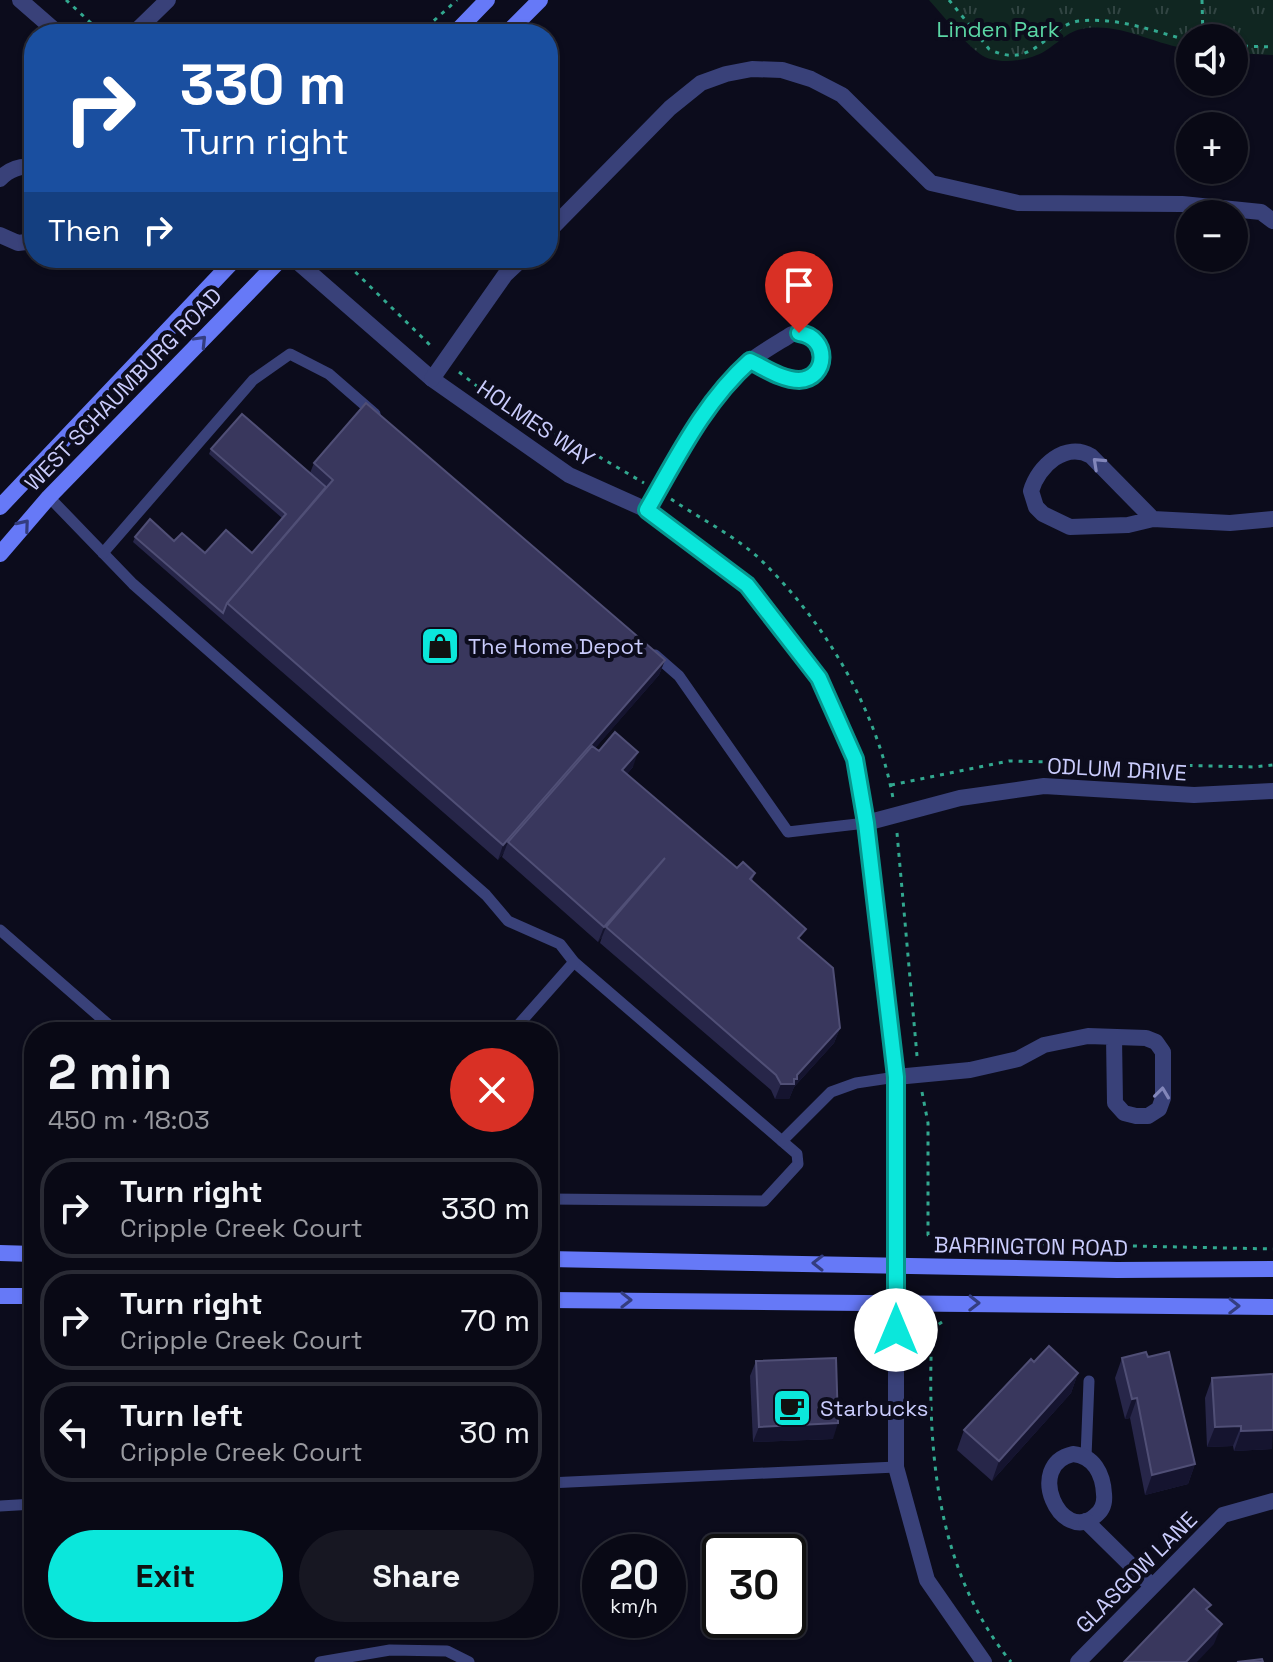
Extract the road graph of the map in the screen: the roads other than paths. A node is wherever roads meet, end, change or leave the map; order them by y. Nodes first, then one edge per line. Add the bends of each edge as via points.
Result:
1 (20, 0) edge
2 (168, 0) edge
3 (487, 0) edge
4 (540, 0) edge
5 (48, 24) edge
6 (143, 24) edge
7 (464, 24) edge
8 (516, 24) edge
9 (24, 167) edge
10 (0, 179) edge
11 (1273, 221) edge
12 (558, 222) edge
13 (0, 235) edge
14 (24, 242) edge
15 (227, 268) edge
16 (272, 268) edge
17 (304, 268) edge
18 (512, 268) edge
19 (750, 361) dead end
20 (432, 379) junction
21 (388, 426) edge
22 (49, 497) junction
23 (0, 507) edge
24 (647, 510) junction
25 (1153, 519) junction
26 (1273, 519) edge
27 (103, 553) junction
28 (0, 554) edge
29 (645, 647) edge
30 (1273, 791) edge
31 (866, 823) junction
32 (0, 930) edge
33 (574, 962) junction
34 (106, 1022) edge
35 (521, 1022) edge
36 (1114, 1037) junction
37 (896, 1077) junction
38 (782, 1141) junction
39 (558, 1199) edge
40 (0, 1253) edge
41 (24, 1254) edge
42 (558, 1259) edge
43 (896, 1264) junction
44 (1273, 1269) edge
45 (0, 1296) edge
46 (24, 1296) edge
47 (558, 1300) edge
48 (896, 1302) junction
49 (1273, 1307) edge
50 (1089, 1381) dead end
51 (1086, 1457) junction
52 (896, 1467) junction
53 (558, 1483) edge
54 (1273, 1501) edge
55 (24, 1505) edge
56 (0, 1506) edge
57 (1086, 1521) junction
58 (1151, 1585) junction
59 (320, 1662) edge
60 (469, 1662) edge
61 (984, 1662) edge
62 (1078, 1662) edge

1 - 5 street
2 - 6 street
3 - 7 main road
4 - 8 main road
9 - 10 street
11 - 12 street via 1261,212 1182,204 1018,203 931,183 842,95 782,70 752,69 701,83
13 - 14 street
15 - 23 main road, WEST SCHAUMBURG ROAD
22 -> 16 main road, WEST SCHAUMBURG ROAD
17 - 20 street, HOLMES WAY
18 - 20 street
19 - 24 street via 701,416
20 - 24 street, HOLMES WAY via 569,475
21 - 27 lane via 329,374 290,354 253,380
22 - 27 lane
28 -> 22 main road, WEST SCHAUMBURG ROAD
24 - 31 street, HOLMES WAY via 747,585 819,678 855,759
25 -> 25 street via 1091,456 1077,450 1061,453 1031,491 1043,514 1070,527
25 - 26 street
27 - 33 lane via 486,895 508,921 560,944
29 - 31 lane via 679,676 788,832
30 - 31 street, ODLUM DRIVE via 1194,795 1044,786 960,798
31 - 37 street, HOLMES WAY
32 - 34 lane
33 - 35 lane
33 - 38 lane
36 -> 36 street via 1115,1103 1130,1115 1148,1116 1163,1098 1161,1046 1146,1038
36 - 37 street via 1068,1039 970,1070
37 - 38 lane via 831,1092
37 - 43 street, HOLMES WAY
38 - 39 lane via 797,1154 798,1164 764,1201
40 - 41 main road
43 -> 42 main road, BARRINGTON ROAD
43 - 44 main road, BARRINGTON ROAD
43 - 48 street, HOLMES WAY
45 - 46 main road
47 -> 48 main road
48 -> 49 main road
48 - 52 street, HOLMES WAY
50 - 51 lane
51 - 57 street via 1095,1464 1104,1498 1098,1514
51 - 57 street via 1073,1454 1058,1460 1049,1482 1060,1515
52 - 53 lane
52 - 61 street, HOLMES WAY via 927,1580
54 - 58 street, GLASGOW LANE via 1223,1515
55 - 56 lane
57 - 58 street
58 - 62 street, GLASGOW LANE
59 - 60 lane via 390,1650 447,1651

